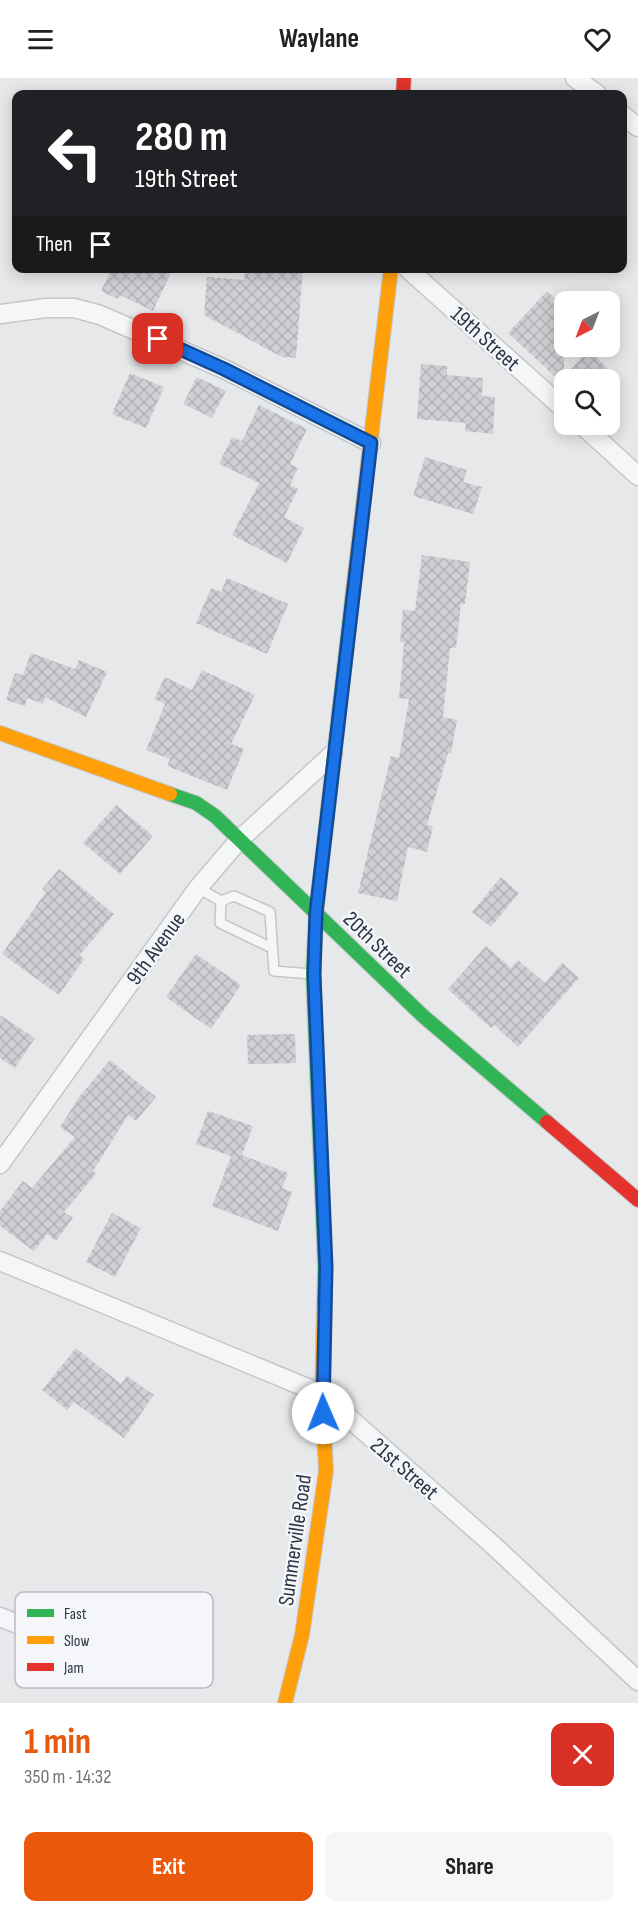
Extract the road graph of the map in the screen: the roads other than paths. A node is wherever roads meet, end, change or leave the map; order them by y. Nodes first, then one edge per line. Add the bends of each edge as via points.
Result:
1 (575, 78) edge
2 (592, 90) edge
3 (390, 273) edge
4 (413, 273) edge
5 (0, 314) edge
6 (554, 400) edge
7 (593, 435) edge
8 (371, 443) junction
9 (638, 476) edge
10 (0, 733) edge
11 (333, 754) junction
12 (239, 840) junction
13 (198, 888) junction
14 (221, 901) junction
15 (316, 913) junction
16 (270, 947) junction
17 (314, 974) junction
18 (0, 1164) edge
19 (638, 1200) edge
20 (0, 1261) edge
21 (322, 1394) junction
22 (0, 1617) edge
23 (15, 1623) edge
24 (638, 1681) edge
25 (285, 1703) edge

1 - 2 street
3 - 8 main road, Summerville Road
4 - 6 street, 19th Street
5 - 8 street via 74,308 100,315 224,369
7 - 9 street
8 - 11 main road, Summerville Road
10 - 12 main road, 20th Street via 196,803
11 - 12 street, 9th Avenue
11 - 15 main road, Summerville Road
12 - 13 street, 9th Avenue
12 - 15 main road, 20th Street
13 - 14 lane
13 - 18 street, 9th Avenue
14 - 16 lane via 220,923
14 - 16 lane via 234,896 270,912
15 - 17 main road, Summerville Road
15 - 19 main road, 20th Street via 423,1016
16 - 17 lane via 274,971
17 - 21 main road, Summerville Road via 326,1267
20 - 21 street, 21st Street
21 - 24 street, 21st Street via 494,1546
21 - 25 main road, Summerville Road via 326,1471 302,1635
22 - 23 street

